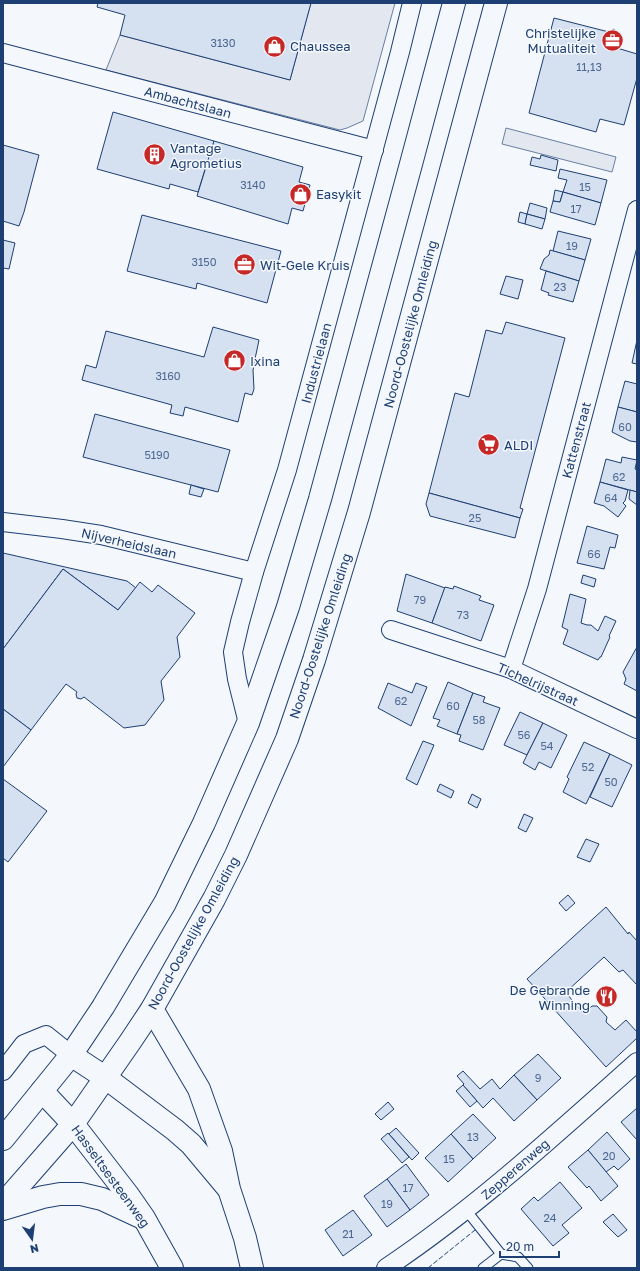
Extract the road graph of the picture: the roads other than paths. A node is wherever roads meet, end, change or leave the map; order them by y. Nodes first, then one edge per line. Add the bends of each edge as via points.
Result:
1 (412, 3) edge
2 (454, 3) edge
3 (496, 3) edge
4 (3, 53) edge
5 (374, 150) junction
6 (637, 210) edge
7 (3, 522) edge
8 (254, 572) junction
9 (391, 630) dead end
10 (511, 669) junction
11 (248, 723) junction
12 (637, 729) edge
13 (152, 1009) junction
14 (71, 1055) junction
15 (637, 1062) edge
16 (3, 1071) edge
17 (106, 1078) junction
18 (42, 1091) junction
19 (73, 1124) junction
20 (3, 1139) edge
21 (229, 1189) junction
22 (3, 1204) edge
23 (3, 1209) edge
24 (466, 1210) junction
25 (144, 1218) junction
26 (501, 1254) junction
27 (172, 1268) edge
28 (252, 1268) edge
29 (386, 1268) edge
30 (483, 1268) edge
31 (528, 1268) edge

1 - 5 street, Industrielaan
2 - 11 main road via 320,499 288,607
3 - 13 main road, Noord-Oostelijke Omleiding via 359,512 287,739 214,899
4 - 5 street, Ambachtslaan
5 - 8 street, Industrielaan via 287,470
6 - 10 street, Kattenstraat via 538,589
7 - 8 street, Nijverheidslaan via 101,535
8 - 11 street, Industrielaan via 233,652
9 - 10 street, Tichelrijstraat
10 - 12 street, Tichelrijstraat
11 - 14 main road via 165,903
13 - 17 main road, Noord-Oostelijke Omleiding
13 - 21 main road via 199,1089 221,1152
14 - 16 street via 46,1035 24,1044
14 - 17 main road
14 - 18 main road
15 - 24 street, Zepperenweg
17 - 19 main road, Noord-Oostelijke Omleiding
17 - 21 main road via 191,1144
18 - 19 main road, Hasseltsesteenweg
18 - 20 main road
19 - 22 main road, Noord-Oostelijke Omleiding
19 - 25 main road, Hasseltsesteenweg
21 - 28 main road
23 - 25 main road via 49,1196 81,1194
24 - 26 lane
24 - 29 street, Zepperenweg
25 - 27 main road, Hasseltsesteenweg
26 - 30 lane
26 - 31 lane via 518,1257

